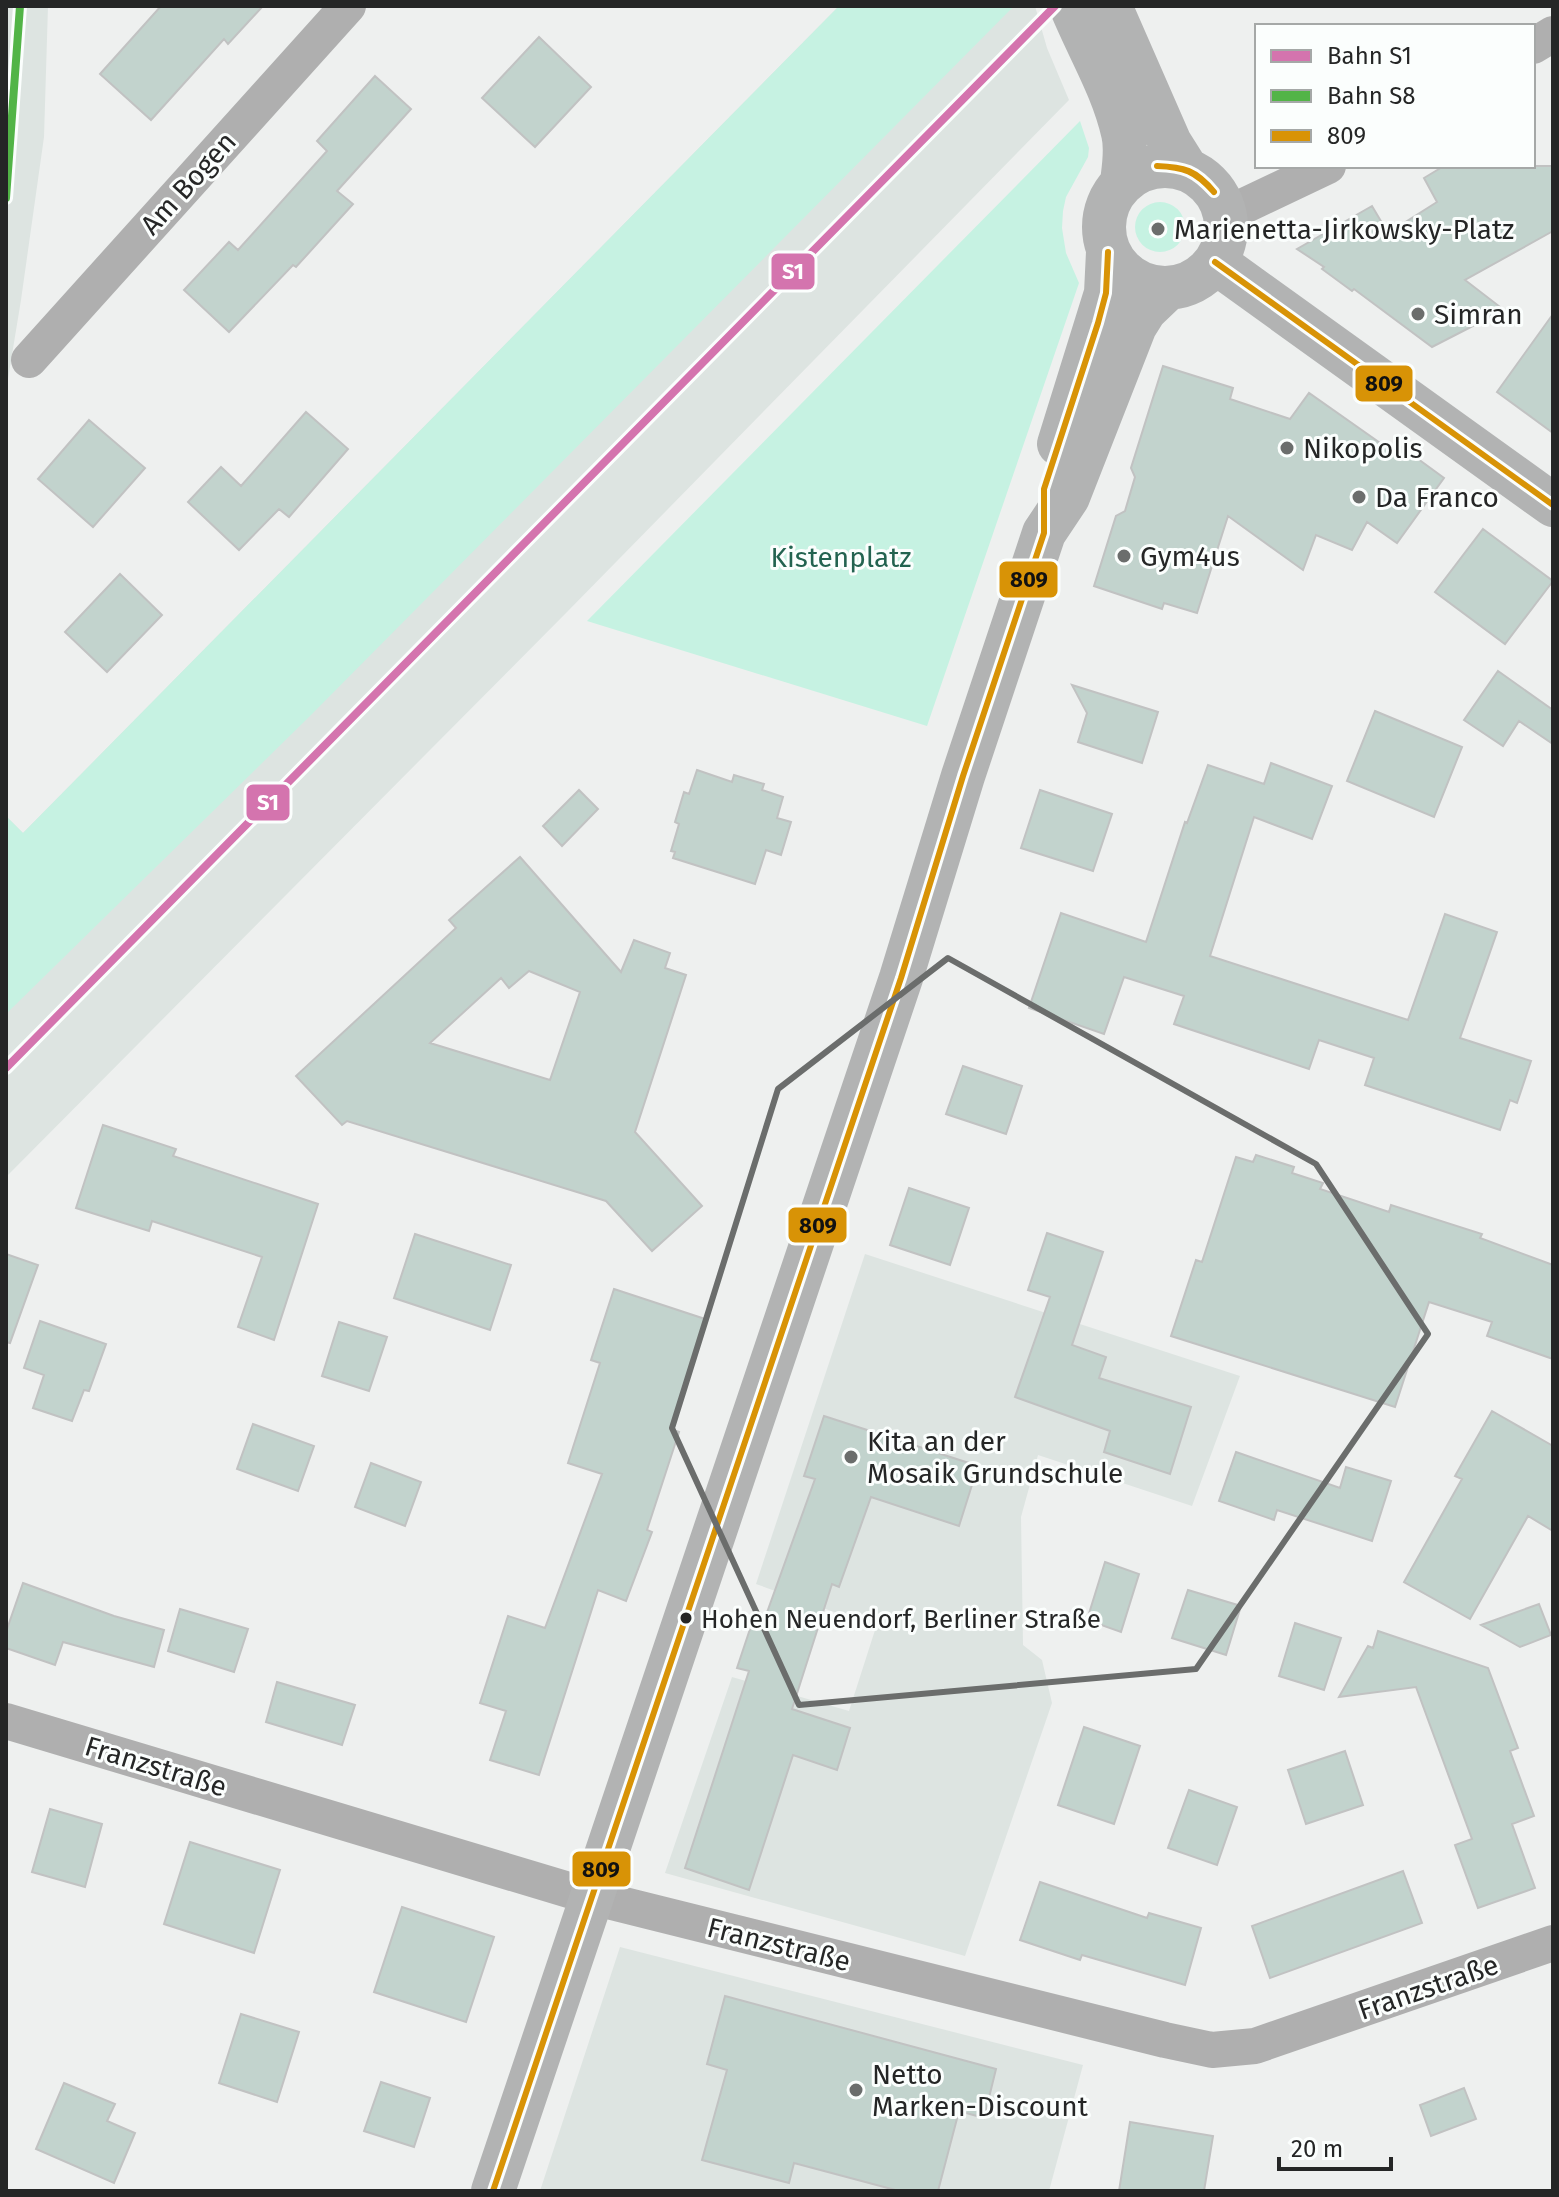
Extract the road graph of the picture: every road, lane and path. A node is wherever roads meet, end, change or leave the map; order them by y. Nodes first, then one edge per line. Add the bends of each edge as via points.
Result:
1 (348, 6) edge
2 (1071, 6) edge
3 (1110, 6) edge
4 (1553, 34) edge
5 (1535, 45) edge
6 (1324, 168) edge
7 (1187, 170) junction
8 (1122, 182) junction
9 (1225, 215) junction
10 (1108, 252) junction
11 (1215, 262) junction
12 (1167, 289) junction
13 (29, 360) dead end
14 (1553, 505) edge
15 (1044, 533) junction
16 (6, 1721) edge
17 (592, 1897) junction
18 (1553, 1943) edge
19 (493, 2191) edge

1 - 13 street, Am Bogen
2 - 8 main road via 1124,134
3 - 7 main road
4 - 5 street
6 - 9 street
7 - 8 main road via 1153,166
7 - 9 main road via 1212,187
8 - 10 main road via 1104,215
9 - 11 main road via 1223,248
10 - 12 main road via 1126,275
10 - 15 main road via 1098,323 1044,489
11 - 12 main road via 1186,285
11 - 14 main road
12 - 15 main road via 1135,326 1068,497
15 - 17 main road via 901,978
16 - 17 street, Franzstraße
17 - 18 street, Franzstraße via 1212,2050 1255,2046
17 - 19 main road

